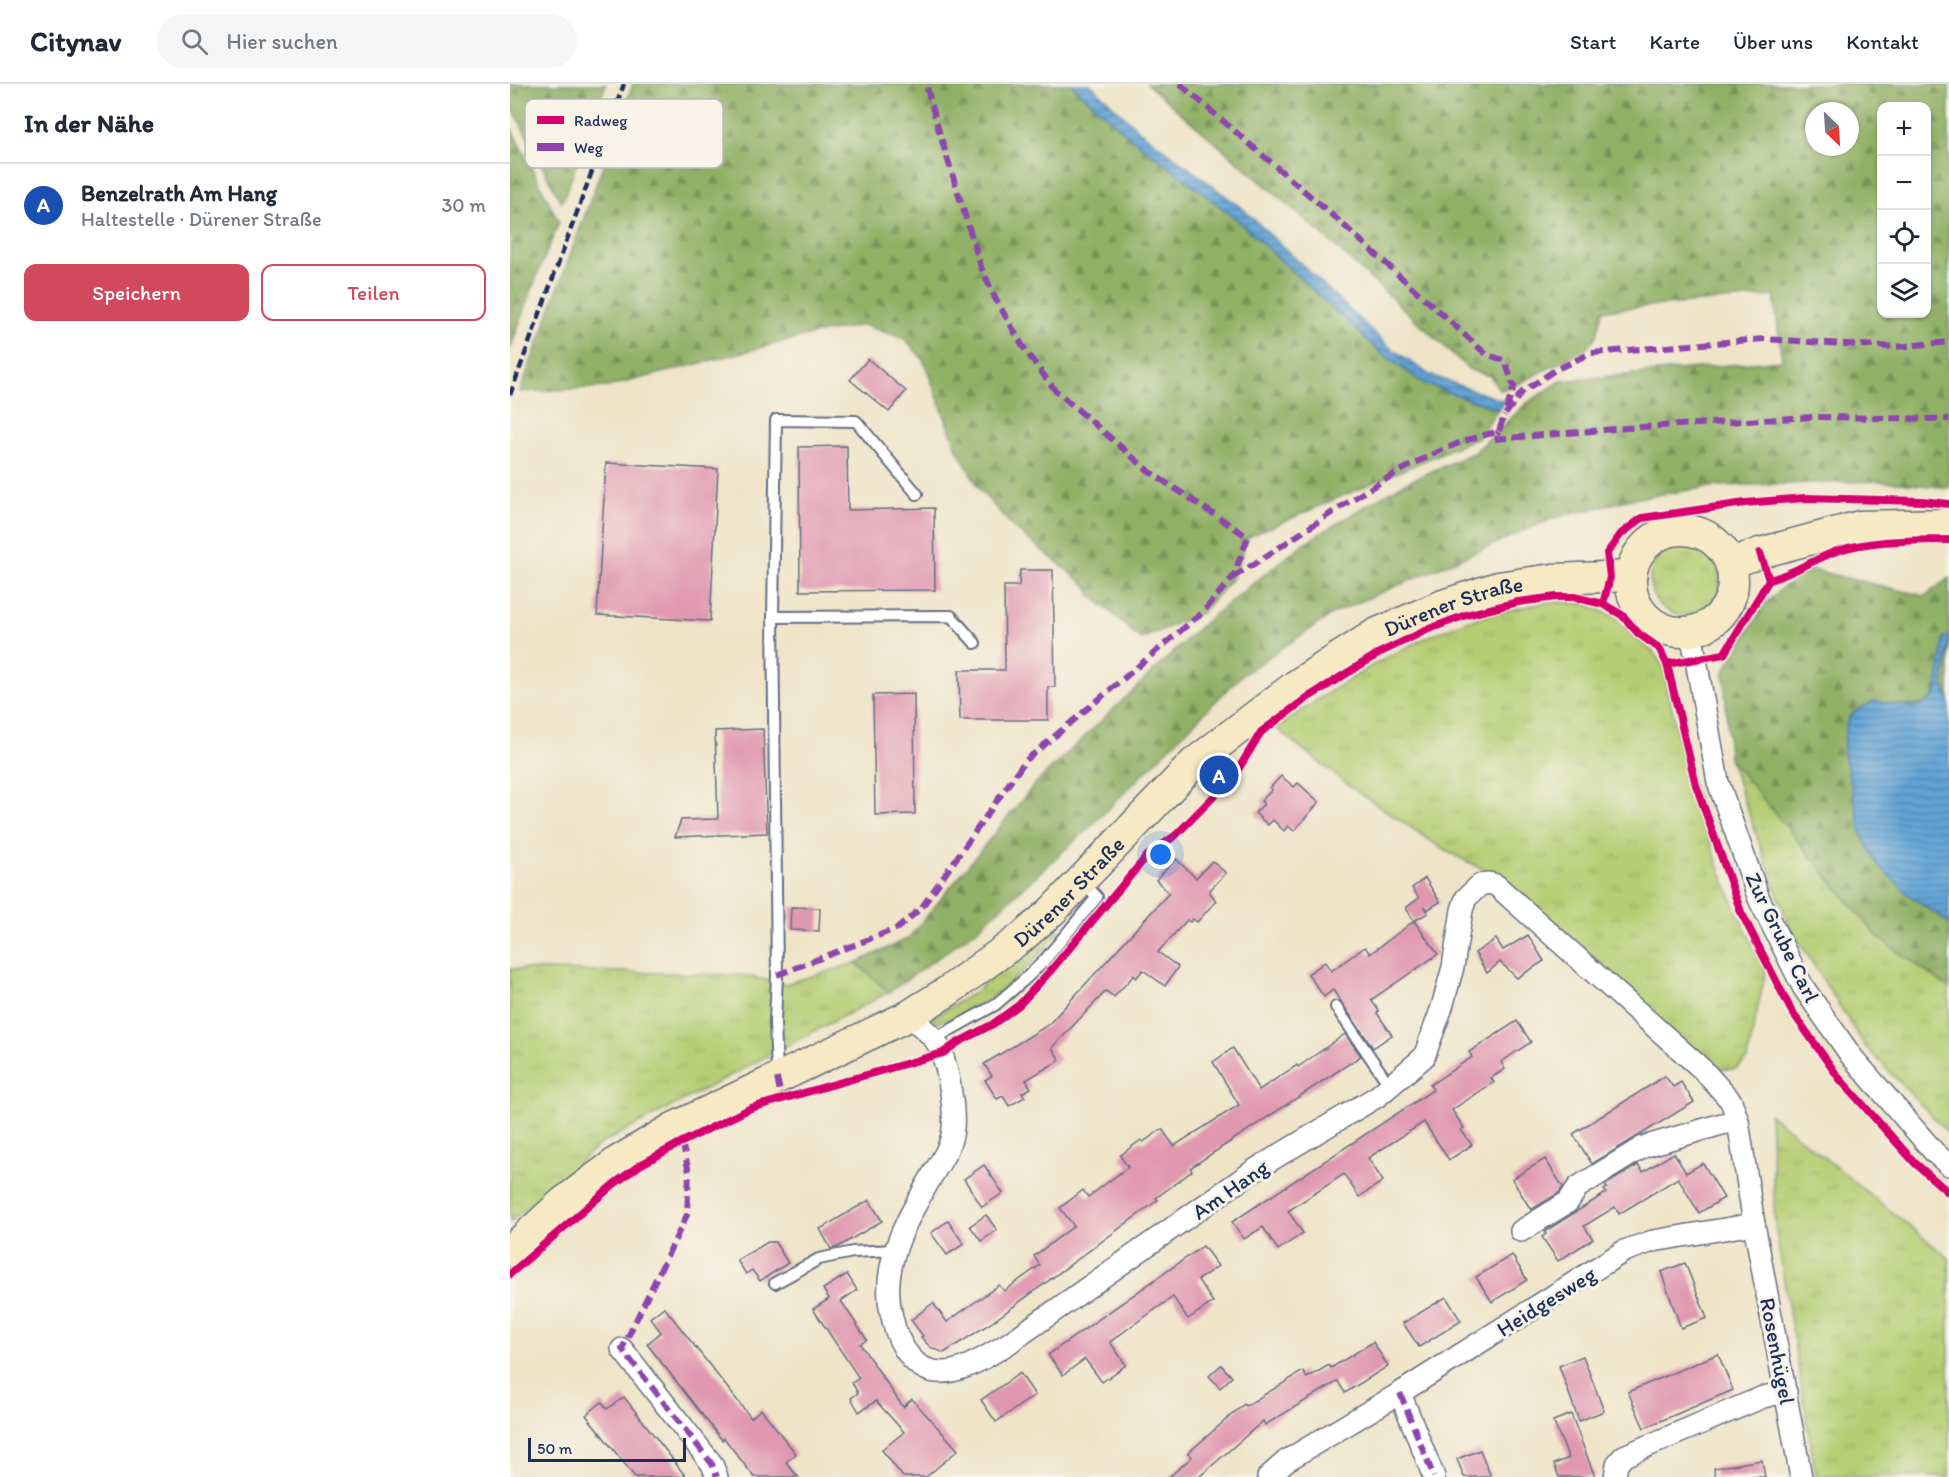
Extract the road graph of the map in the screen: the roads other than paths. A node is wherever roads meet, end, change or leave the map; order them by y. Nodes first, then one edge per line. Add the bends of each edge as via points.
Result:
1 (917, 494) dead end
2 (1949, 524) edge
3 (1731, 563) junction
4 (1631, 576) junction
5 (773, 617) junction
6 (1691, 632) junction
7 (975, 643) dead end
8 (1082, 880) junction
9 (1336, 1007) dead end
10 (908, 1016) junction
11 (934, 1039) junction
12 (777, 1078) junction
13 (1390, 1086) junction
14 (1738, 1121) junction
15 (1949, 1166) edge
16 (1754, 1224) junction
17 (1521, 1231) dead end
18 (894, 1250) junction
19 (510, 1251) edge
20 (775, 1283) dead end
21 (622, 1350) dead end
22 (1786, 1392) junction
23 (1400, 1393) junction
24 (717, 1477) edge
25 (1268, 1477) edge
26 (1434, 1477) edge
27 (1616, 1477) edge
28 (1801, 1477) edge

1 - 5 lane via 856,421 776,420
2 - 3 main road via 1860,526
3 - 4 main road via 1715,541 1697,532 1673,530 1653,539 1640,552
3 - 6 main road via 1734,580 1728,606 1712,623
4 - 6 main road via 1634,600 1644,616 1666,630
4 - 8 main road, Dürener Straße via 1553,579 1498,587 1375,634 1296,685 1201,757
5 - 7 lane via 951,616
5 - 12 lane
6 - 15 street, Zur Grube Carl via 1718,782 1760,899 1803,987 1852,1057
8 - 10 main road, Dürener Straße via 1021,938
8 - 11 lane via 1097,897 1043,962 995,1005
9 - 13 lane
10 - 11 street, Am Hang
10 - 12 main road, Dürener Straße
11 - 18 street, Am Hang via 943,1053 953,1130 948,1148
12 - 19 main road, Dürener Straße via 674,1128 618,1161 562,1203
13 - 14 street, Am Hang via 1424,1057 1453,967 1466,898 1479,885 1488,883 1496,885 1695,1063 1731,1101
13 - 18 street, Am Hang via 1256,1169 1009,1343 960,1369 944,1373 922,1366 912,1359 895,1332 887,1301
14 - 16 street
14 - 17 street via 1643,1147 1578,1187 1568,1202
16 - 22 street, Rosenhügel
16 - 23 street, Heidgesweg via 1653,1241 1624,1251
18 - 20 lane via 819,1258
21 - 24 street via 712,1464
22 - 27 street via 1763,1397 1624,1455 1617,1464
22 - 28 street, Rosenhügel
23 - 25 street, Heidgesweg via 1286,1461
23 - 26 street

